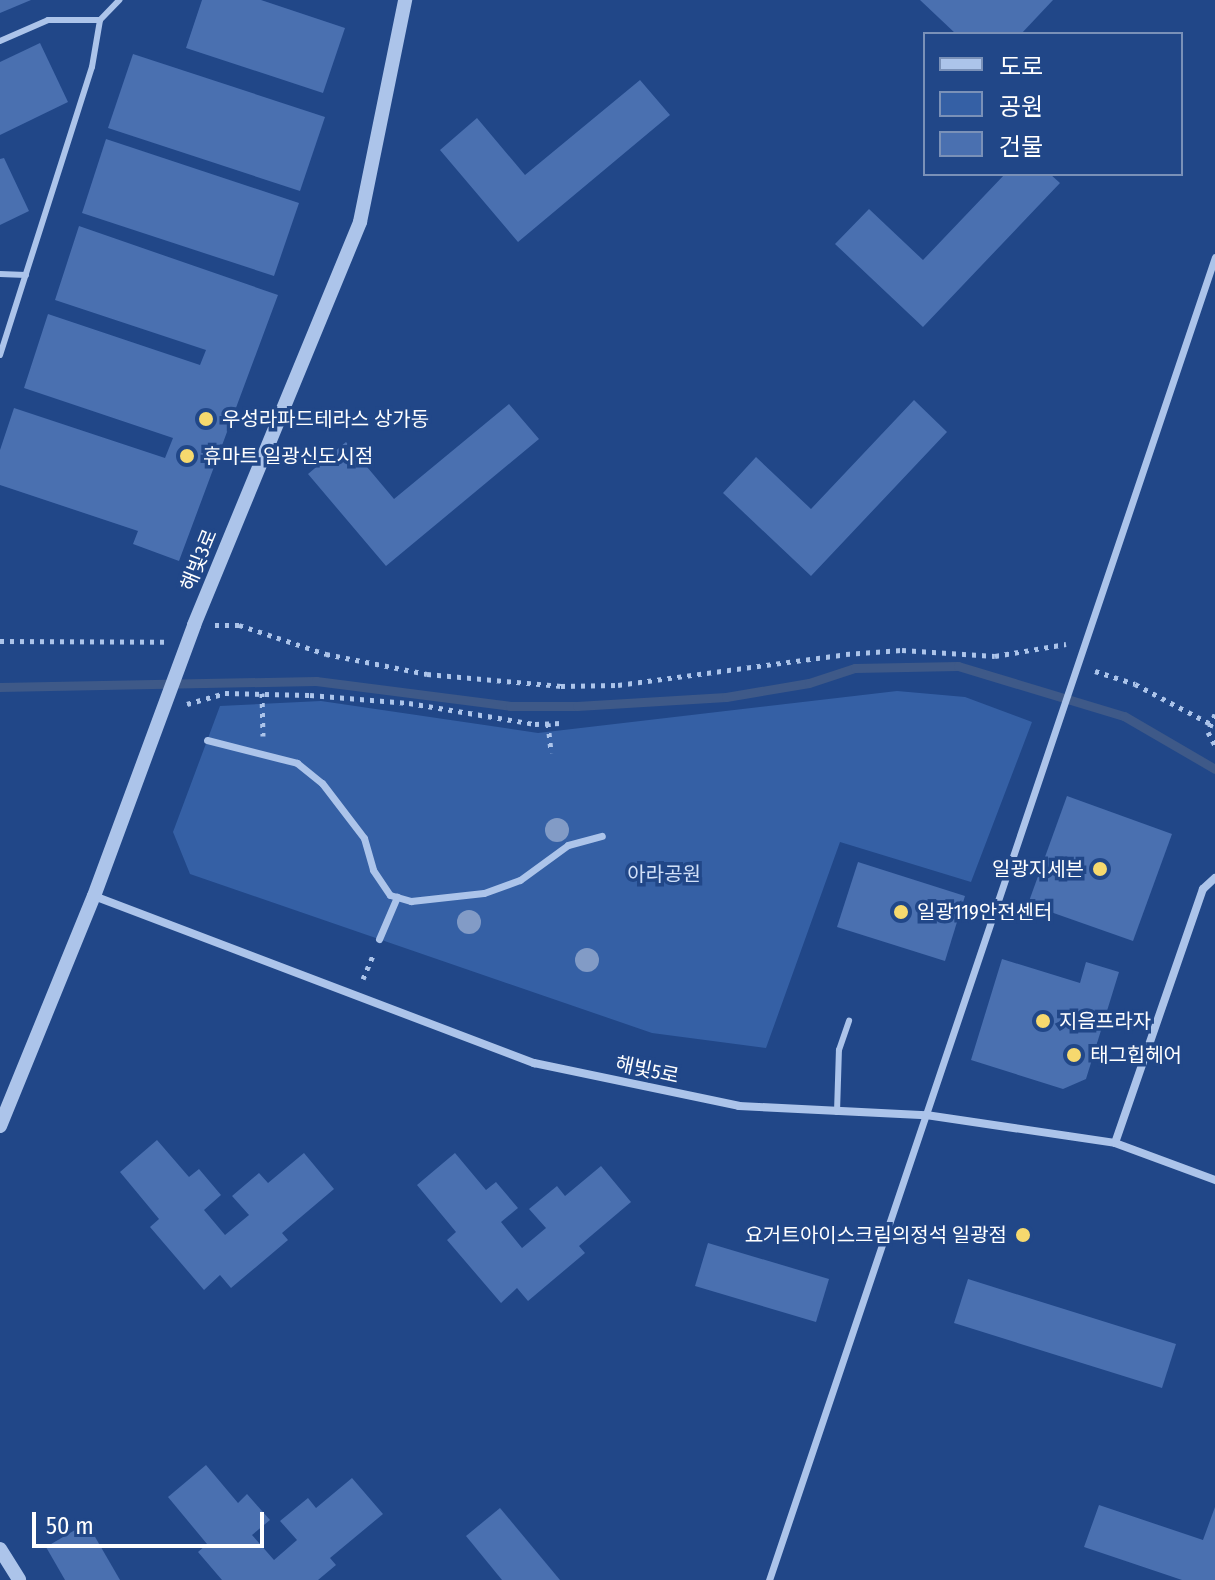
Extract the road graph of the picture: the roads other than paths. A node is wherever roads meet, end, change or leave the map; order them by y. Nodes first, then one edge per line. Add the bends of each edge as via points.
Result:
1 (119, 0) edge
2 (405, 0) edge
3 (100, 20) junction
4 (0, 41) edge
5 (1215, 257) edge
6 (0, 274) edge
7 (26, 275) junction
8 (0, 355) edge
9 (207, 740) dead end
10 (602, 836) dead end
11 (1215, 878) edge
12 (94, 896) junction
13 (397, 897) junction
14 (379, 939) road end
15 (849, 1021) dead end
16 (837, 1112) junction
17 (926, 1115) junction
18 (0, 1126) edge
19 (1115, 1143) junction
20 (1215, 1180) edge
21 (0, 1549) edge
22 (19, 1580) edge
23 (769, 1580) edge

1 - 3 lane
2 - 12 street, 해빛3로 via 360,222 187,642
3 - 4 lane via 48,20
3 - 7 lane via 92,67
5 - 17 street
6 - 7 lane
7 - 8 lane
9 - 13 street via 297,763 322,783 364,838 373,870
10 - 13 street via 568,845 520,880 484,893 411,901
11 - 19 street via 1203,889
12 - 16 street, 해빛5로 via 534,1063 739,1106
12 - 18 street, 해빛3로
13 - 14 street
15 - 16 lane via 839,1050
16 - 17 street, 해빛5로
17 - 19 street, 해빛5로
17 - 23 street
19 - 20 street, 해빛5로
21 - 22 street

